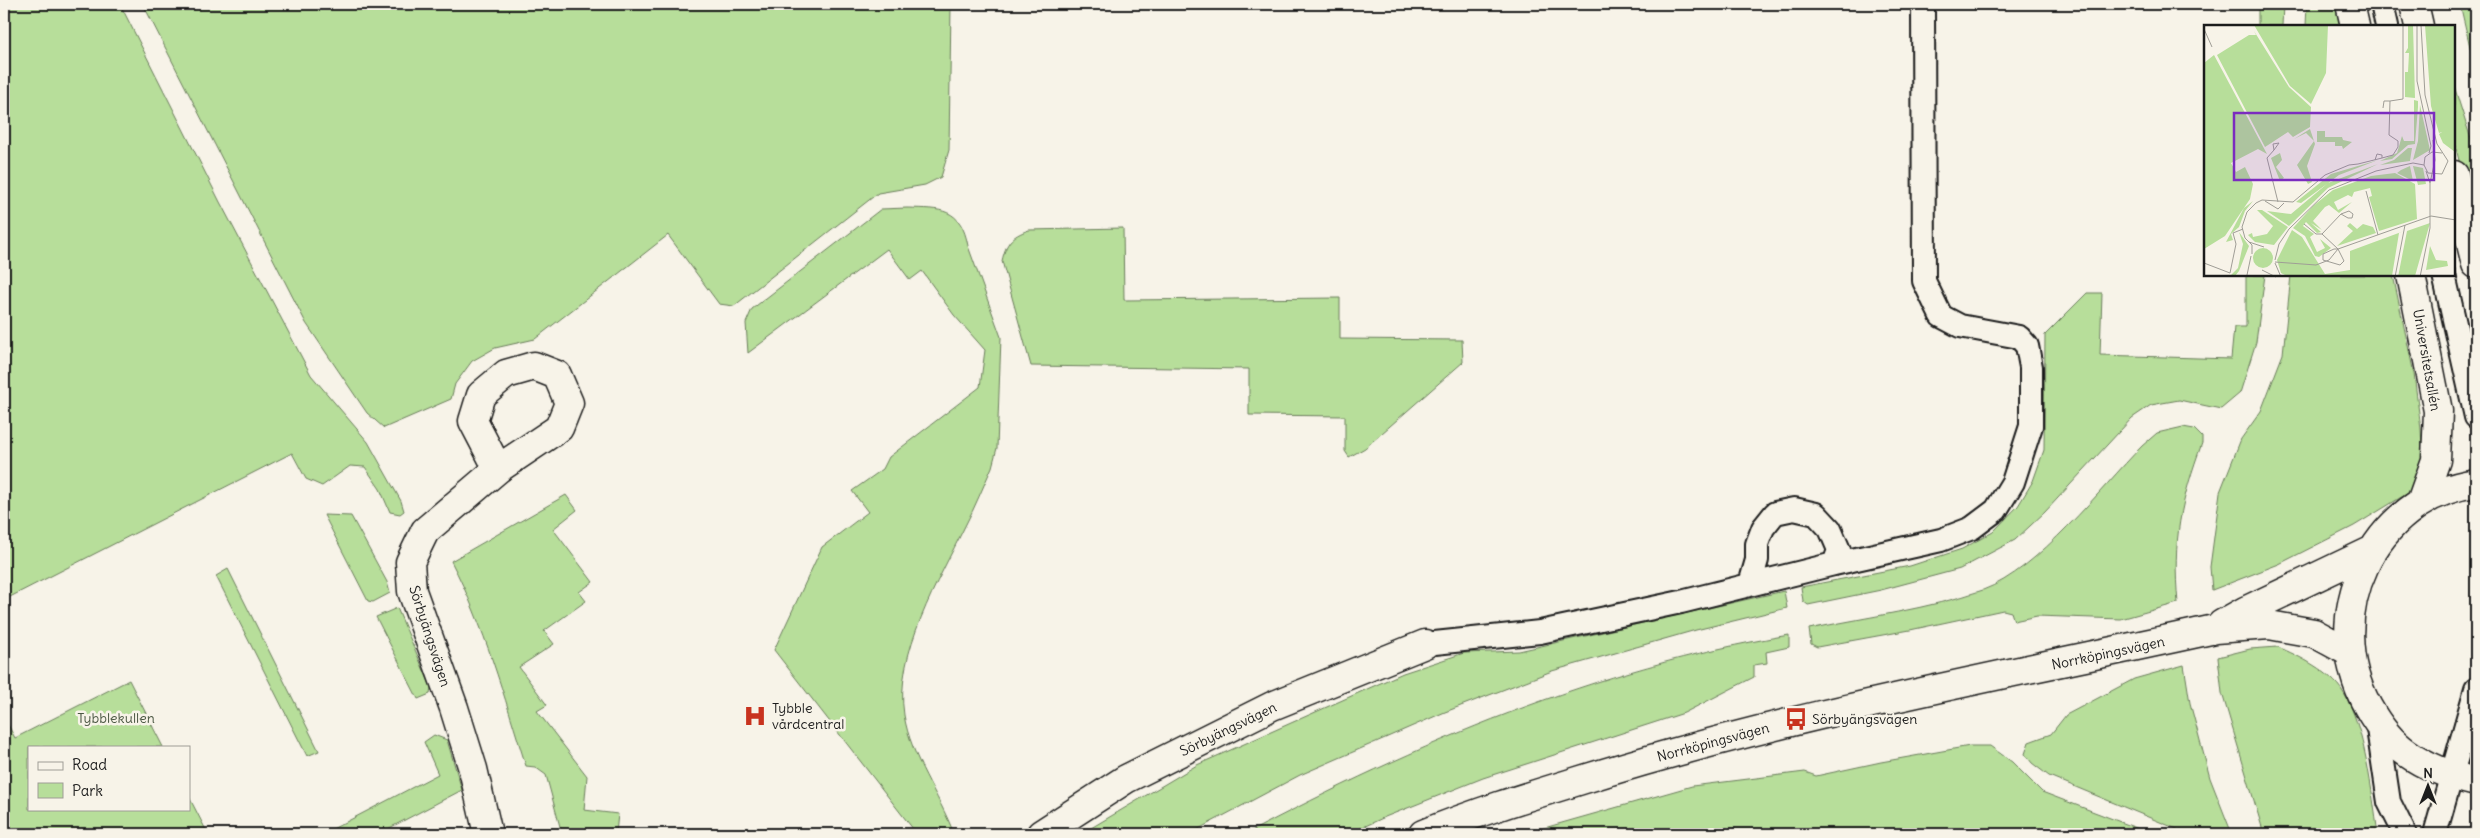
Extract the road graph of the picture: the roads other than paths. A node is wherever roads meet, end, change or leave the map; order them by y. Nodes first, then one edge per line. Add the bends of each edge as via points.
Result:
1 (1923, 4) edge
2 (2350, 4) edge
3 (2382, 4) edge
4 (2414, 4) edge
5 (2355, 25) edge
6 (2387, 25) edge
7 (2419, 25) edge
8 (2455, 179) edge
9 (2476, 264) edge
10 (2411, 276) edge
11 (2444, 276) edge
12 (2476, 417) edge
13 (498, 468) dead end
14 (2476, 483) edge
15 (2421, 502) junction
16 (2371, 551) junction
17 (1834, 564) junction
18 (1750, 584) junction
19 (2215, 629) junction
20 (1425, 644) joint
21 (2349, 652) junction
22 (2476, 689) edge
23 (2377, 722) junction
24 (2463, 779) edge
25 (488, 834) edge
26 (1041, 834) edge
27 (1423, 834) edge
28 (2405, 834) edge
29 (2435, 834) edge

1 - 17 lane via 1924,281 1941,316 1960,326 2019,336 2027,346 2031,367 2031,426 2013,482 1996,510 1972,528 1941,540
2 - 5 main road
3 - 6 lane
4 - 7 main road
8 - 9 main road
10 - 15 main road, Universitetsallén via 2438,411 2436,460
11 - 12 lane
13 - 25 main road, Sörbyängsvägen via 425,531 410,562 412,591 473,769
14 - 15 main road via 2459,485
15 - 16 main road via 2393,524
16 - 19 main road, Norrköpingsvägen via 2245,611
16 - 21 main road via 2351,600
17 - 18 lane
17 - 18 lane via 1839,550 1830,529 1816,514 1794,509 1775,513 1763,528 1757,544 1757,560
18 - 20 lane via 1540,632
19 - 21 main road, Norrköpingsvägen via 2269,625 2314,633
19 - 27 main road, Norrköpingsvägen via 1762,728 1627,765
20 - 26 main road, Sörbyängsvägen via 1272,706 1126,779
21 - 23 main road via 2358,689
22 - 24 lane
23 - 24 main road via 2406,753
23 - 28 lane via 2389,802
24 - 29 lane

